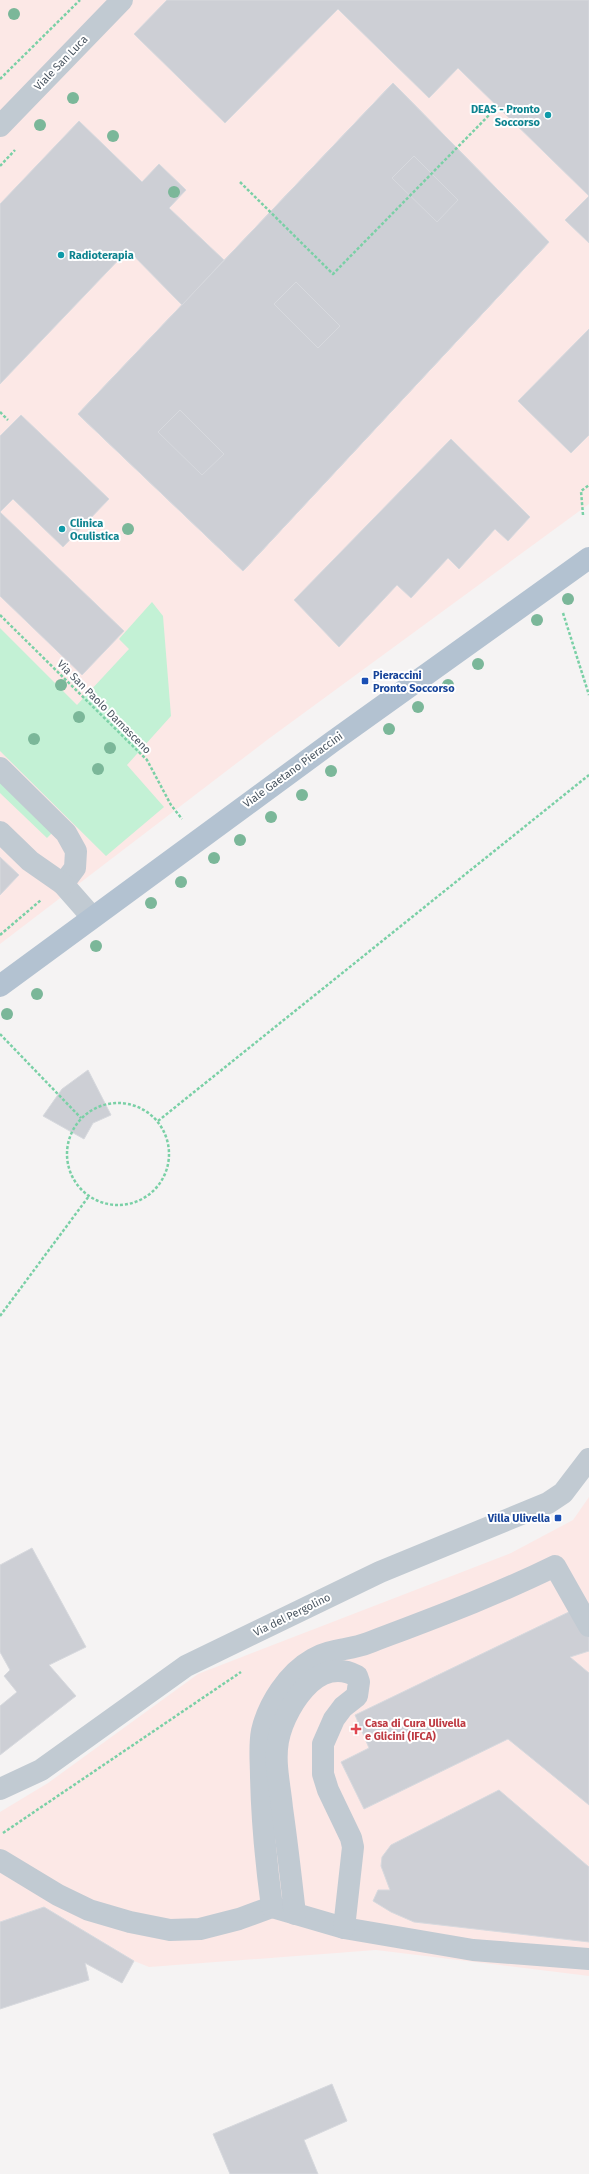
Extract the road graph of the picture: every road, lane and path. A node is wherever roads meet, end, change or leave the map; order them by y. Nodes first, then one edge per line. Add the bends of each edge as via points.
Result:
1 (80, 0) edge
2 (122, 0) edge
3 (0, 79) edge
4 (498, 106) dead end
5 (0, 126) edge
6 (240, 182) dead end
7 (0, 412) edge
8 (8, 420) dead end
9 (589, 485) edge
10 (583, 515) dead end
11 (589, 558) edge
12 (563, 613) dead end
13 (0, 615) edge
14 (589, 695) edge
15 (0, 768) edge
16 (589, 775) edge
17 (0, 832) edge
18 (198, 840) junction
19 (63, 884) junction
20 (92, 917) junction
21 (0, 986) edge
22 (0, 1034) edge
23 (81, 1118) junction
24 (158, 1121) junction
25 (89, 1196) junction
26 (0, 1316) edge
27 (589, 1459) edge
28 (589, 1626) edge
29 (242, 1671) dead end
30 (0, 1789) edge
31 (0, 1835) edge
32 (0, 1860) edge
33 (272, 1907) junction
34 (295, 1914) junction
35 (344, 1928) junction
36 (589, 1959) edge

1 - 3 path
2 - 5 street, Viale San Luca
4 - 6 path via 334,274
7 - 8 path
9 - 10 path via 581,491
11 - 18 main road, Viale Gaetano Pieraccini
12 - 14 path
13 - 18 path, Via San Paolo Damasceno via 147,760 171,805
15 - 19 street via 66,833 76,851 75,868
16 - 24 path
17 - 19 street via 30,861
18 - 20 main road, Viale Gaetano Pieraccini
19 - 20 street
20 - 21 main road, Viale Gaetano Pieraccini
22 - 23 path
23 - 24 path via 96,1107 123,1103 144,1110
23 - 25 path via 68,1142 67,1152 73,1179
24 - 25 path via 168,1142 170,1156 163,1179 155,1189 134,1203 122,1205 108,1204
25 - 26 path
27 - 30 street, Via del Pergolino via 563,1493 548,1503 380,1572 186,1666 41,1770
28 - 33 street via 556,1566 505,1590 408,1628 358,1647 328,1652 312,1659 291,1678 275,1698 262,1733 262,1821
29 - 31 path
32 - 33 street via 58,1895 89,1910 170,1930 200,1929
33 - 34 street
34 - 35 street
34 - 35 street via 277,1770 278,1741 288,1712 303,1689 318,1676 332,1670 347,1671 357,1676 357,1696 343,1707 334,1719 322,1744 323,1774 353,1847
35 - 36 street via 473,1950

